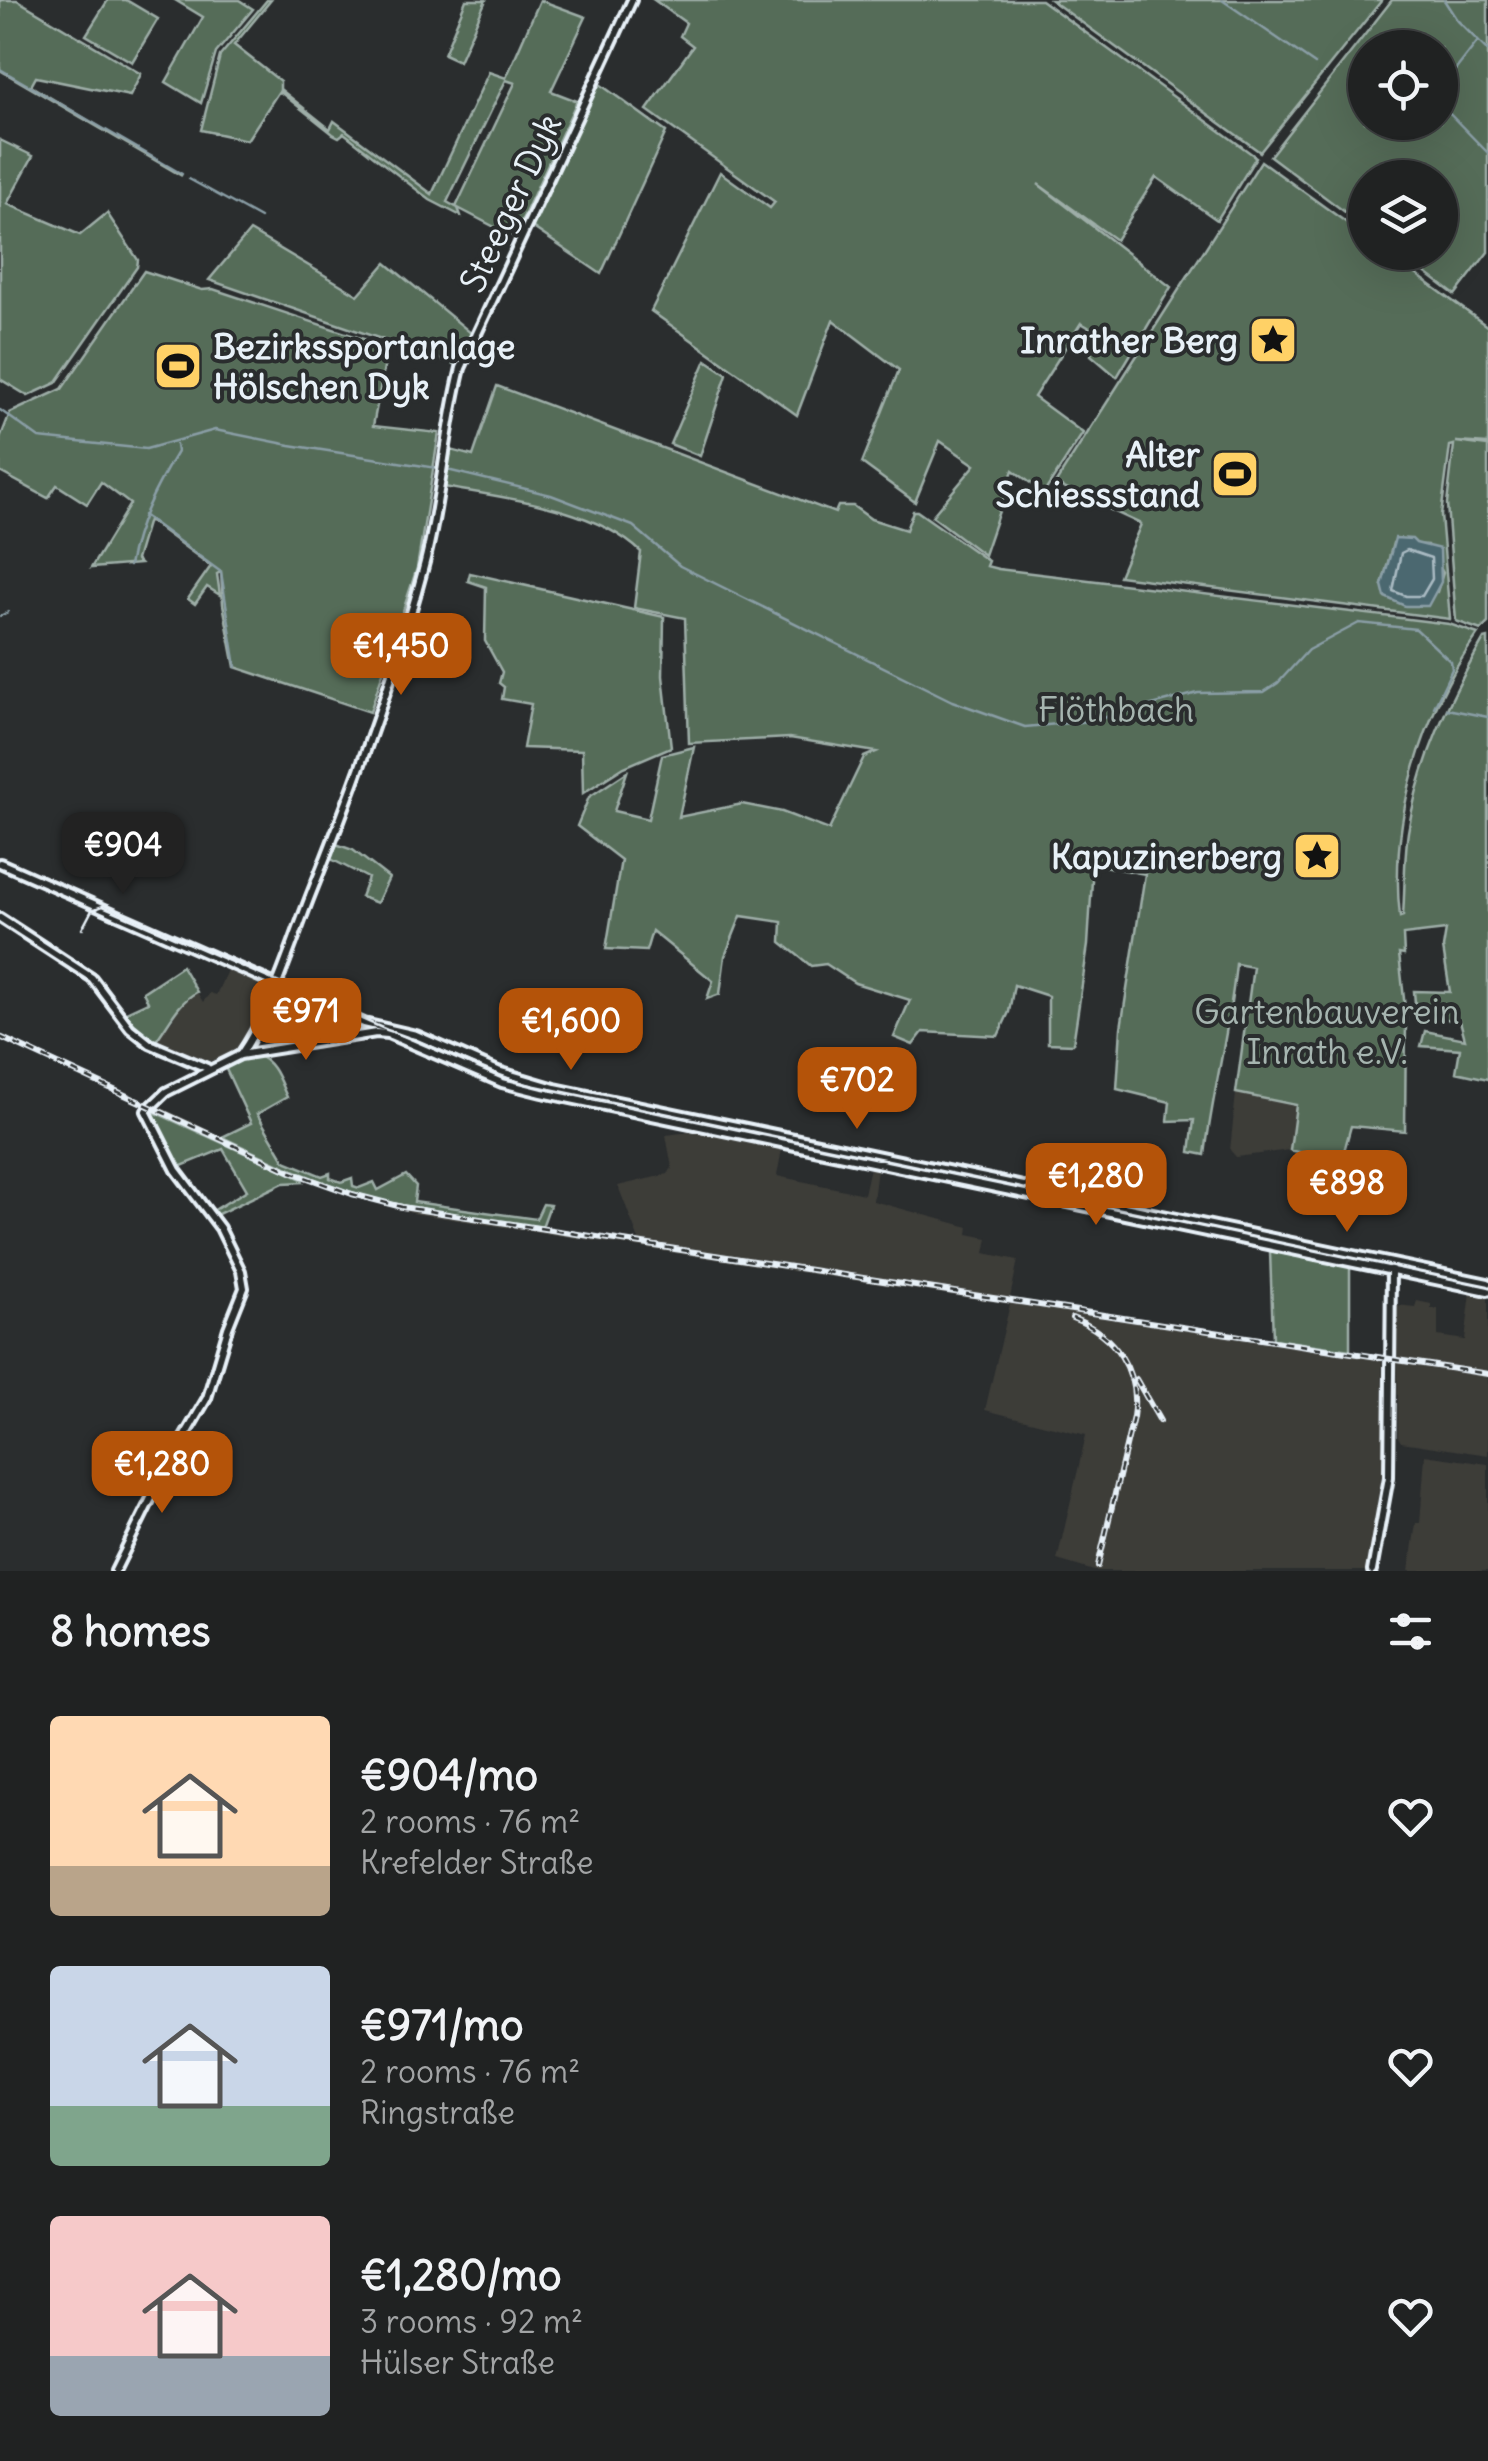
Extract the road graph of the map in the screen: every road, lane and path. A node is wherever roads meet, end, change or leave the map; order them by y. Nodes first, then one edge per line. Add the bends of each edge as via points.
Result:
1 (632, 0) edge
2 (0, 862) edge
3 (0, 918) edge
4 (275, 984) junction
5 (240, 1055) junction
6 (208, 1068) junction
7 (1393, 1263) junction
8 (1391, 1272) junction
9 (1488, 1283) edge
10 (1488, 1291) edge
11 (115, 1571) edge
12 (1372, 1571) edge

1 - 4 street, Steeger Dyk via 468,350 447,424 417,588 345,806
2 - 4 street
3 - 6 street via 92,978 144,1039
4 - 5 street, Steeger Dyk
4 - 7 street via 559,1089
5 - 6 street
5 - 8 street via 388,1034 502,1083
6 - 11 street via 158,1097 147,1115 176,1170 220,1228 244,1288 208,1398
7 - 8 street
7 - 9 street
8 - 10 street
8 - 12 street via 1390,1476

